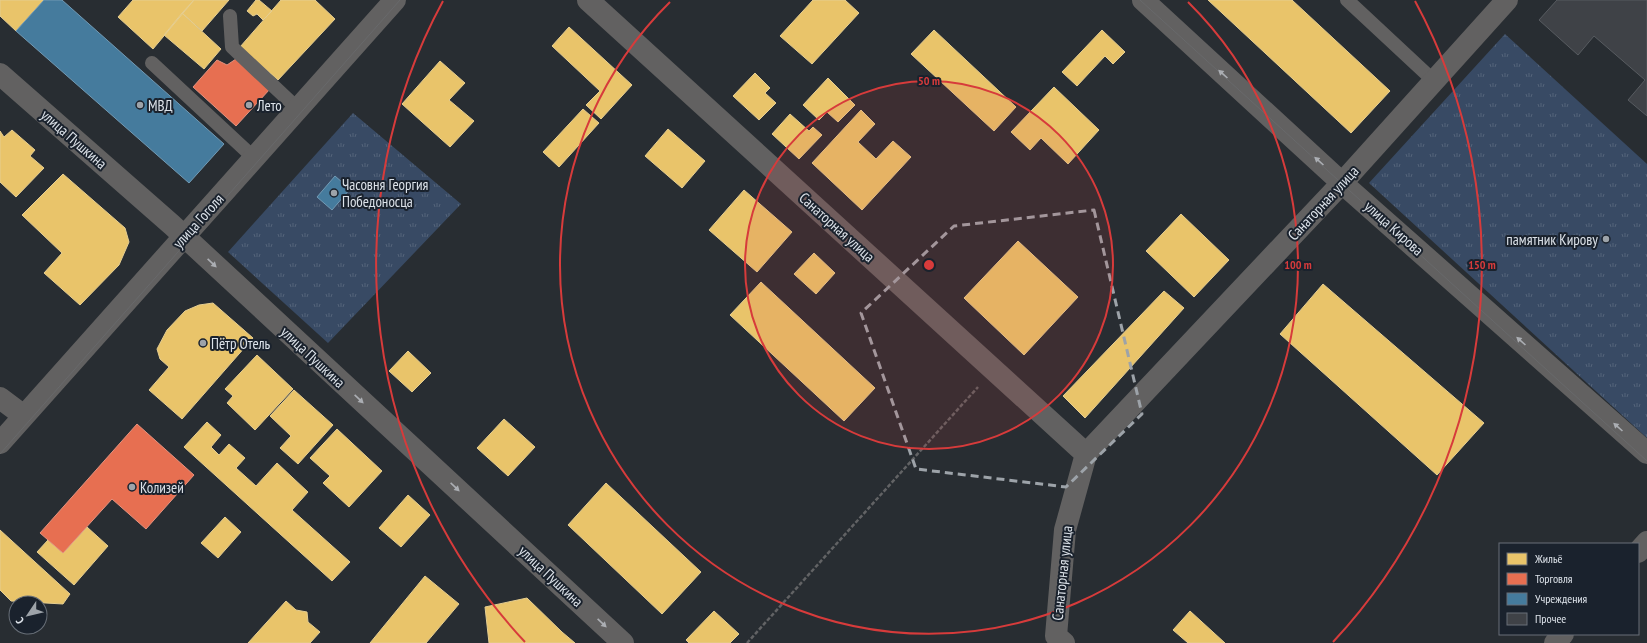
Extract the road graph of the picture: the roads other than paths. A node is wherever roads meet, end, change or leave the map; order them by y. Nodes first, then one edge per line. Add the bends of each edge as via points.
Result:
1 (395, 0) edge
2 (588, 0) edge
3 (1143, 0) edge
4 (1347, 0) edge
5 (1507, 0) edge
6 (230, 16) dead end
7 (152, 63) dead end
8 (0, 74) edge
9 (1434, 81) junction
10 (298, 109) junction
11 (254, 158) junction
12 (1342, 183) junction
13 (184, 237) junction
14 (0, 398) edge
15 (24, 416) junction
16 (0, 443) edge
17 (1647, 453) edge
18 (1086, 454) junction
19 (1647, 542) edge
20 (1639, 551) edge
21 (1562, 635) edge
22 (623, 643) edge
23 (1064, 643) edge
24 (1555, 643) edge

1 - 10 street, улица Гоголя
2 - 18 street, Санаторная улица
12 -> 3 street, улица Кирова
4 - 9 lane
5 - 9 street, Санаторная улица
6 - 10 lane via 232,47
7 - 11 lane
8 - 13 street, улица Пушкина
9 - 12 street, Санаторная улица
10 - 11 street, улица Гоголя
11 - 13 street, улица Гоголя
17 -> 12 street, улица Кирова
12 - 18 street, Санаторная улица
13 - 15 street, улица Гоголя
13 -> 22 street, улица Пушкина
14 - 15 street
15 - 16 street, улица Гоголя
18 - 23 street, Санаторная улица via 1065,530 1056,636
19 - 20 street
21 - 24 street

